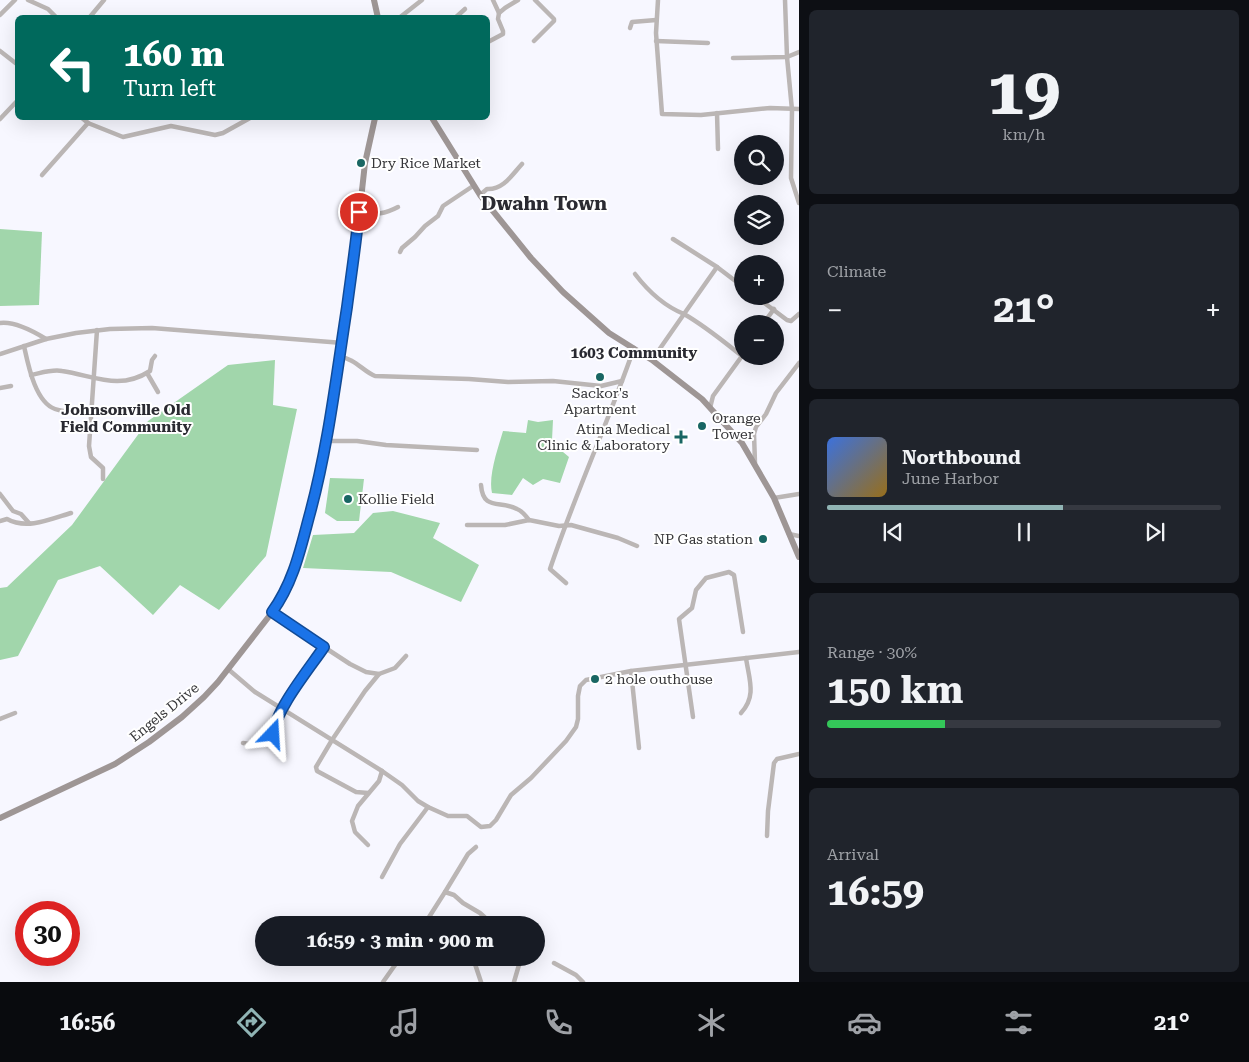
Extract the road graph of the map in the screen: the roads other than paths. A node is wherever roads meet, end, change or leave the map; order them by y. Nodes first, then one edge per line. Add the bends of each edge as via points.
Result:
1 (15, 0) edge
2 (28, 0) edge
3 (104, 0) edge
4 (374, 0) edge
5 (422, 0) edge
6 (493, 0) edge
7 (518, 0) edge
8 (536, 0) edge
9 (658, 0) edge
10 (785, 0) edge
11 (465, 9) dead end
12 (499, 13) junction
13 (0, 15) edge
14 (54, 15) edge
15 (92, 15) edge
16 (377, 15) edge
17 (403, 15) edge
18 (458, 15) edge
19 (656, 20) junction
20 (630, 28) dead end
21 (490, 41) edge
22 (534, 41) dead end
23 (656, 41) junction
24 (708, 43) dead end
25 (0, 51) edge
26 (799, 52) edge
27 (787, 57) junction
28 (733, 58) dead end
29 (15, 63) edge
30 (15, 103) edge
31 (799, 109) edge
32 (792, 110) junction
33 (717, 114) junction
34 (0, 119) edge
35 (84, 120) edge
36 (246, 120) edge
37 (375, 120) edge
38 (433, 120) edge
39 (88, 123) junction
40 (718, 149) dead end
41 (522, 164) dead end
42 (42, 175) dead end
43 (473, 186) junction
44 (480, 195) junction
45 (799, 203) edge
46 (398, 207) dead end
47 (359, 212) junction
48 (673, 239) dead end
49 (400, 252) dead end
50 (717, 267) junction
51 (635, 274) dead end
52 (734, 280) edge
53 (768, 305) edge
54 (774, 309) junction
55 (684, 314) junction
56 (799, 314) edge
57 (770, 315) edge
58 (0, 323) edge
59 (97, 330) junction
60 (46, 339) junction
61 (343, 343) junction
62 (24, 346) junction
63 (634, 348) junction
64 (0, 354) edge
65 (155, 356) dead end
66 (340, 357) junction
67 (652, 360) junction
68 (799, 363) edge
69 (148, 373) junction
70 (31, 375) junction
71 (94, 378) junction
72 (622, 381) junction
73 (11, 386) dead end
74 (0, 388) edge
75 (158, 392) dead end
76 (710, 408) junction
77 (91, 412) junction
78 (327, 441) junction
79 (477, 450) dead end
80 (755, 463) junction
81 (103, 479) dead end
82 (480, 485) dead end
83 (0, 494) edge
84 (799, 494) edge
85 (774, 498) junction
86 (71, 513) dead end
87 (529, 520) junction
88 (0, 521) edge
89 (29, 523) junction
90 (467, 524) dead end
91 (565, 526) junction
92 (789, 534) junction
93 (799, 536) edge
94 (636, 546) dead end
95 (798, 553) edge
96 (566, 583) dead end
97 (272, 612) junction
98 (743, 632) dead end
99 (324, 647) junction
100 (799, 652) edge
101 (406, 656) dead end
102 (746, 658) junction
103 (686, 665) junction
104 (228, 669) junction
105 (631, 671) junction
106 (379, 674) junction
107 (282, 709) junction
108 (15, 713) dead end
109 (741, 713) dead end
110 (693, 717) dead end
111 (0, 719) edge
112 (332, 740) junction
113 (243, 743) dead end
114 (639, 748) dead end
115 (799, 754) edge
116 (382, 771) junction
117 (368, 792) junction
118 (428, 807) junction
119 (0, 818) edge
120 (767, 836) dead end
121 (368, 845) dead end
122 (476, 847) dead end
123 (382, 877) dead end
124 (445, 892) junction
125 (430, 916) edge
126 (483, 916) edge
127 (554, 963) dead end
128 (394, 966) edge
129 (476, 966) edge
130 (519, 966) edge
131 (383, 982) edge
132 (481, 982) edge
133 (514, 982) edge
134 (583, 982) edge

1 - 13 street
2 - 14 street
3 - 15 street
4 - 16 street
5 - 17 street
6 - 12 street
7 - 12 street
8 - 22 street via 554,22
9 - 19 street
10 - 27 street
11 - 18 street
12 - 21 street via 503,34
19 - 20 street via 632,22
19 - 23 street
23 - 24 street
23 - 33 street via 662,114
25 - 29 street
26 - 27 street
27 - 28 street
27 - 32 street
30 - 34 street
31 - 32 street
32 - 33 street via 767,108
32 - 45 street via 791,178
33 - 40 street
35 - 39 street
36 - 39 street via 215,135 171,126 123,137
37 - 47 street
38 - 43 street
39 - 42 street
41 - 44 street via 500,187 487,189
43 - 44 street
43 - 49 street via 443,206 438,216
44 - 63 street via 563,292 609,333
46 - 47 street via 387,213
47 - 61 street
48 - 50 street
50 - 52 street
50 - 55 street
51 - 55 street via 668,306
53 - 54 street
54 - 56 street via 787,320
54 - 57 street
55 - 67 street
55 - 76 street via 742,356 713,396
58 - 60 street via 24,327
59 - 60 street
59 - 61 street via 152,328
59 - 71 street
60 - 62 street
61 - 66 street
62 - 64 street
62 - 70 street
63 - 67 street
63 - 72 street
65 - 69 street
66 - 72 street via 375,376 601,386
66 - 78 street
67 - 76 street
68 - 80 street via 756,427
69 - 71 street via 125,381 109,382
69 - 75 street
70 - 71 street via 60,370
70 - 77 street via 48,406 55,410
71 - 77 street
72 - 91 street
73 - 74 street
76 - 80 street via 742,443
77 - 81 street via 90,457 103,468
78 - 79 street
78 - 97 street, Engels Drive via 299,557 284,597
80 - 85 street
82 - 87 street via 484,499 517,509
83 - 89 street via 13,511
84 - 85 street
85 - 92 street
86 - 89 street
87 - 90 street via 506,525
87 - 91 street
88 - 89 street
91 - 94 street via 582,527
91 - 96 street via 550,570
92 - 93 street
92 - 95 street
97 - 99 street
97 - 104 street, Engels Drive
98 - 103 street via 734,575 729,572 706,578 696,590 692,608 680,618
99 - 106 street via 366,672
99 - 107 street
100 - 102 street
101 - 106 street via 395,668
102 - 103 street
102 - 109 street via 751,692 748,705
103 - 105 street
103 - 110 street
104 - 107 street
104 - 119 street, Engels Drive via 204,698 135,752
105 - 114 street
105 - 118 street via 589,679 580,686 576,727 531,778 511,795 490,826 481,827 467,816 448,816
106 - 112 street
107 - 112 street
107 - 113 street via 274,724 271,740 256,745
108 - 111 street
112 - 116 street
112 - 117 street via 316,767 317,771 356,792
115 - 120 street via 774,762
116 - 117 street via 379,781
116 - 118 street
117 - 121 street via 352,821 355,832
118 - 123 street via 400,844
122 - 124 street via 468,854
124 - 125 street
124 - 126 street
127 - 134 street via 576,974
128 - 131 street
129 - 132 street
130 - 133 street

